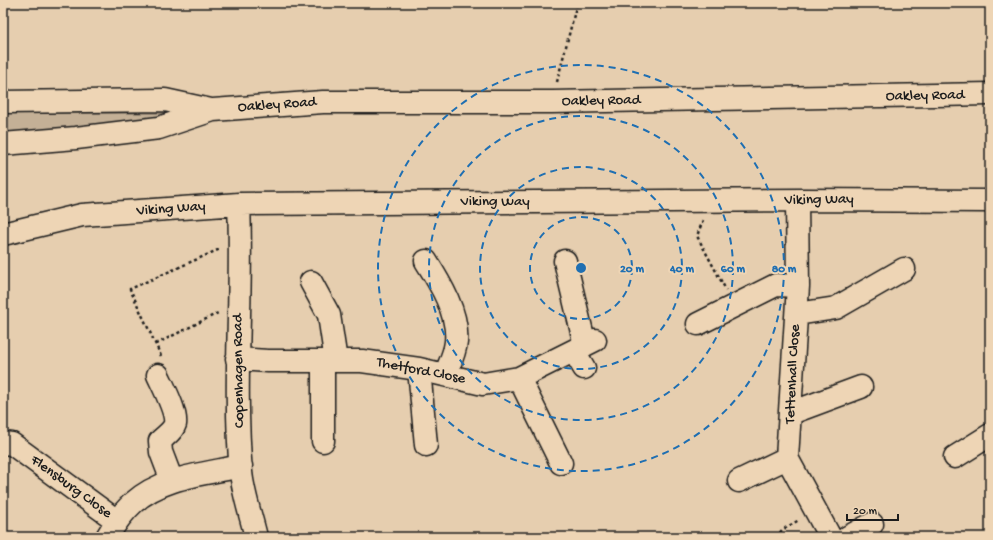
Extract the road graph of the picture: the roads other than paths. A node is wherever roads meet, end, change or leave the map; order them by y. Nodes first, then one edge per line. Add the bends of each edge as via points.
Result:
1 (990, 94) edge
2 (3, 102) edge
3 (213, 110) junction
4 (3, 144) edge
5 (797, 201) junction
6 (990, 201) edge
7 (239, 204) junction
8 (3, 234) edge
9 (426, 261) dead end
10 (565, 261) dead end
11 (904, 269) dead end
12 (311, 282) dead end
13 (798, 286) junction
14 (796, 314) junction
15 (698, 324) dead end
16 (237, 360) junction
17 (330, 361) junction
18 (419, 369) junction
19 (158, 375) road end
20 (446, 375) junction
21 (520, 378) junction
22 (861, 387) dead end
23 (791, 413) junction
24 (990, 435) edge
25 (323, 441) dead end
26 (3, 443) edge
27 (426, 445) dead end
28 (955, 457) dead end
29 (787, 458) junction
30 (561, 463) dead end
31 (242, 466) junction
32 (172, 480) junction
33 (739, 481) dead end
34 (872, 524) dead end
35 (112, 529) edge
36 (256, 537) edge
37 (830, 537) edge
38 (848, 537) edge

1 - 3 street, Oakley Road via 552,102 323,102
2 - 3 street, Oakley Road via 165,100
3 - 4 street, Oakley Road via 159,128
5 - 6 street, Viking Way
5 - 7 street, Viking Way
5 - 13 street, Tettenhall Close
7 - 8 street, Viking Way via 82,215
7 - 16 street, Copenhagen Road
9 - 20 street via 445,290 456,325 456,343
10 - 21 street, Thetford Close via 585,351
11 - 14 street via 836,308
12 - 17 street via 329,315
13 - 14 street, Tettenhall Close
13 - 15 street via 776,285
14 - 23 street, Tettenhall Close
16 - 17 street, Thetford Close
16 - 31 street, Copenhagen Road
17 - 18 street, Thetford Close via 362,361
17 - 25 street
18 - 20 street, Thetford Close
18 - 27 street
19 - 32 street via 174,414 175,424 160,441 161,452
20 - 21 street, Thetford Close via 484,384
21 - 30 street
22 - 23 street
23 - 29 street, Tettenhall Close
24 - 28 street
26 - 35 street, Flensburg Close via 12,444
29 - 33 street
29 - 37 street
31 - 32 street, Flensburg Close
31 - 36 street, Copenhagen Road
32 - 35 street, Flensburg Close via 133,503
34 - 38 street

